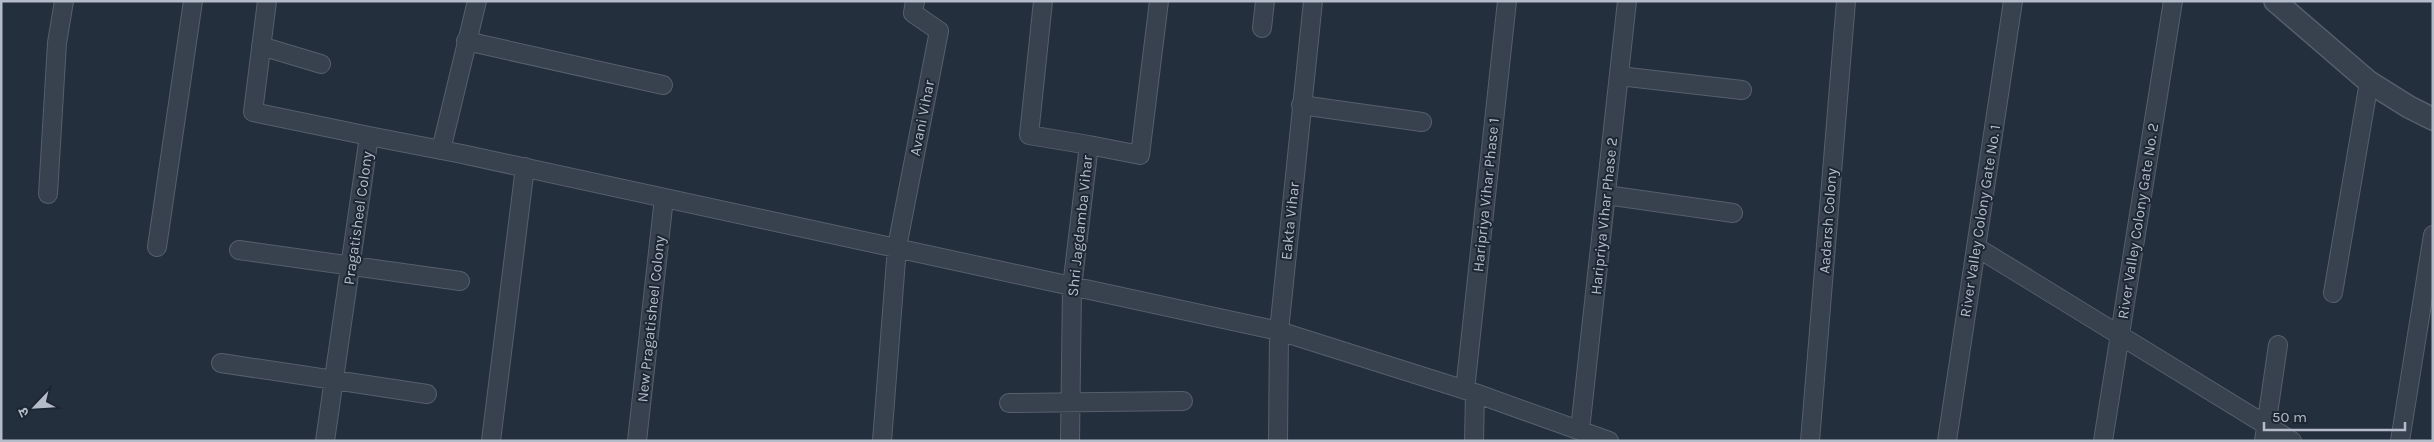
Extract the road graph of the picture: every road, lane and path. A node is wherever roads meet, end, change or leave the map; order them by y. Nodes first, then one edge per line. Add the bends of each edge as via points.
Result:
1 (64, 1) edge
2 (193, 1) edge
3 (267, 1) edge
4 (477, 1) edge
5 (915, 1) edge
6 (1042, 1) edge
7 (1159, 1) edge
8 (1265, 1) edge
9 (1313, 1) edge
10 (1507, 1) edge
11 (1627, 1) edge
12 (1846, 1) edge
13 (2013, 1) edge
14 (2173, 1) edge
15 (2286, 5) edge
16 (1262, 28) dead end
17 (466, 41) junction
18 (261, 46) junction
19 (321, 64) dead end
20 (1619, 76) junction
21 (2370, 82) junction
22 (663, 85) dead end
23 (1742, 90) dead end
24 (1302, 105) junction
25 (2433, 119) edge
26 (1422, 122) dead end
27 (369, 136) junction
28 (1089, 145) junction
29 (441, 150) junction
30 (525, 168) junction
31 (48, 194) dead end
32 (1606, 195) junction
33 (664, 198) junction
34 (1733, 213) dead end
35 (2433, 235) edge
36 (157, 247) dead end
37 (897, 247) junction
38 (1976, 247) junction
39 (239, 250) dead end
40 (351, 267) junction
41 (460, 281) dead end
42 (1072, 287) junction
43 (2333, 293) dead end
44 (1279, 331) junction
45 (2120, 336) junction
46 (2278, 346) dead end
47 (221, 363) dead end
48 (334, 380) junction
49 (1470, 391) junction
50 (426, 394) dead end
51 (1183, 401) dead end
52 (1070, 402) junction
53 (1009, 403) dead end
54 (1580, 430) junction
55 (2266, 433) edge
56 (326, 441) edge
57 (491, 441) edge
58 (637, 441) edge
59 (882, 441) edge
60 (1070, 441) edge
61 (1278, 441) edge
62 (1474, 441) edge
63 (1609, 441) edge
64 (1810, 441) edge
65 (1947, 441) edge
66 (2104, 441) edge
67 (2292, 441) edge
68 (2400, 441) edge

1 - 31 street via 57,43
2 - 36 street
3 - 18 street, Pragatisheel Colony
4 - 17 street
5 - 37 street, Avani Vihar via 913,13 939,31
6 - 28 street, Shri Jagdamba Vihar via 1029,135
7 - 28 street via 1140,155
8 - 16 street
9 - 24 street, Eakta Vihar
10 - 49 street, Haripriya Vihar Phase 1
11 - 20 street, Haripriya Vihar Phase 2
12 - 64 street, Aadarsh Colony
13 - 38 street, River Valley Colony Gate No. 1
14 - 45 street, River Valley Colony Gate No. 2
15 - 21 street
17 - 22 street
17 - 29 street
18 - 19 street
18 - 27 street, Pragatisheel Colony via 252,112
20 - 23 street
20 - 32 street, Haripriya Vihar Phase 2
21 - 25 street via 2409,108
21 - 43 street
24 - 26 street
24 - 44 street, Eakta Vihar
27 - 29 street
27 - 40 street, Pragatisheel Colony
28 - 42 street, Shri Jagdamba Vihar
29 - 30 street
30 - 33 street
30 - 57 street
32 - 34 street
32 - 54 street, Haripriya Vihar Phase 2
33 - 37 street
33 - 58 street, New Pragatisheel Colony
35 - 68 street
37 - 42 street
37 - 59 street
38 - 45 street
38 - 65 street, River Valley Colony Gate No. 1
39 - 40 street
40 - 41 street
40 - 48 street, Pragatisheel Colony
42 - 44 street
42 - 52 street, Shri Jagdamba Vihar
44 - 49 street
44 - 61 street, Eakta Vihar
45 - 55 street
45 - 66 street, River Valley Colony Gate No. 2
46 - 55 street
47 - 48 street
48 - 50 street
48 - 56 street, Pragatisheel Colony
49 - 54 street
49 - 62 street, Haripriya Vihar Phase 1
51 - 52 street
52 - 53 street
52 - 60 street, Shri Jagdamba Vihar
54 - 63 street
55 - 67 street

